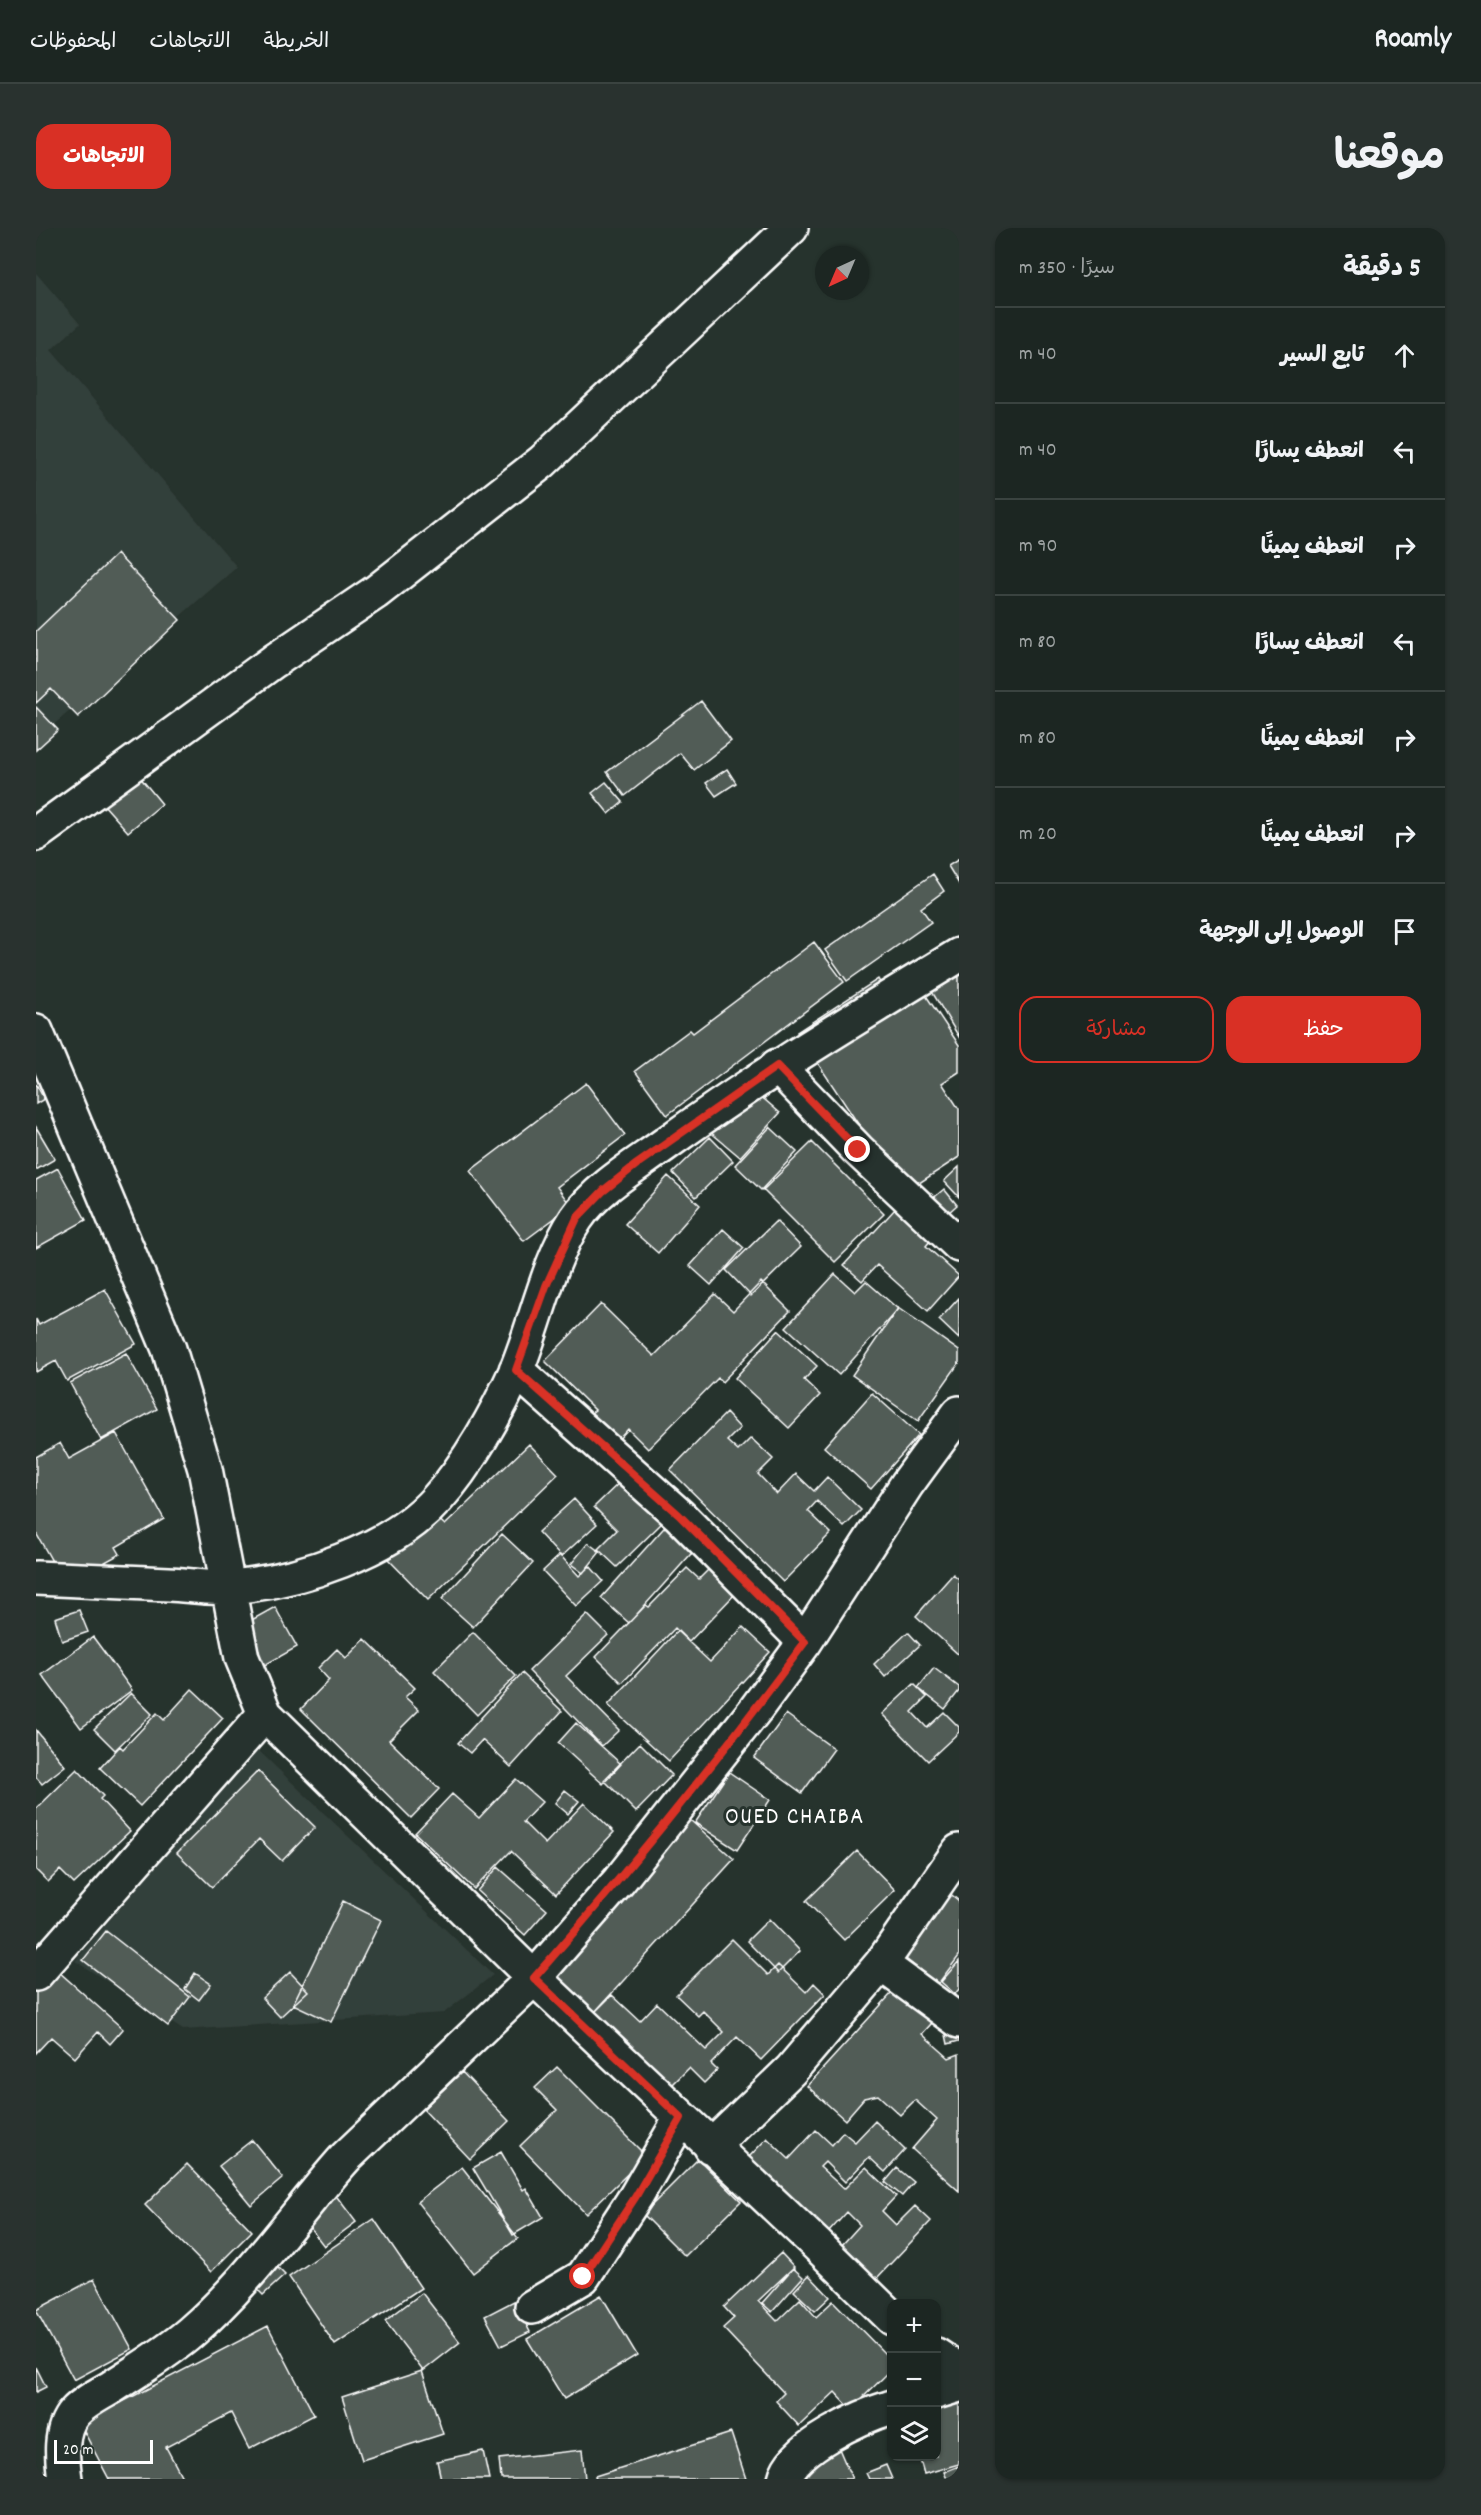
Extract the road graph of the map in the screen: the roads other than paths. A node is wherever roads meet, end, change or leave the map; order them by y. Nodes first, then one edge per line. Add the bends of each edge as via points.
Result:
1 (791, 228) edge
2 (36, 834) edge
3 (959, 955) edge
4 (36, 1031) edge
5 (777, 1066) junction
6 (959, 1245) edge
7 (516, 1370) junction
8 (959, 1413) edge
9 (36, 1578) edge
10 (228, 1587) junction
11 (805, 1642) junction
12 (266, 1714) junction
13 (959, 1851) edge
14 (881, 1964) junction
15 (36, 1974) edge
16 (534, 1978) junction
17 (959, 2021) edge
18 (681, 2118) junction
19 (711, 2147) junction
20 (532, 2307) dead end
21 (887, 2314) edge
22 (941, 2358) edge
23 (959, 2370) edge
24 (959, 2385) edge
25 (941, 2390) edge
26 (887, 2409) edge
27 (65, 2479) edge
28 (784, 2479) edge

1 - 2 street via 542,462 376,592
3 - 5 street
4 - 10 street via 169,1349 205,1469
5 - 6 street via 858,1150
5 - 7 street via 637,1164 577,1218 546,1286
7 - 10 street via 462,1468 436,1501 407,1525 371,1548 288,1578
7 - 11 street via 679,1515
8 - 11 street via 907,1484
9 - 10 street
10 - 12 street via 242,1658
11 - 16 street via 619,1881
12 - 15 street
12 - 16 street
13 - 14 street
14 - 17 street
14 - 19 street via 791,2070
16 - 18 street
16 - 27 street via 346,2157 222,2303 162,2355 74,2413 62,2453
18 - 19 street
18 - 20 street via 583,2277
19 - 21 street
22 - 23 street
24 - 25 street
26 - 28 street via 835,2431 808,2448

